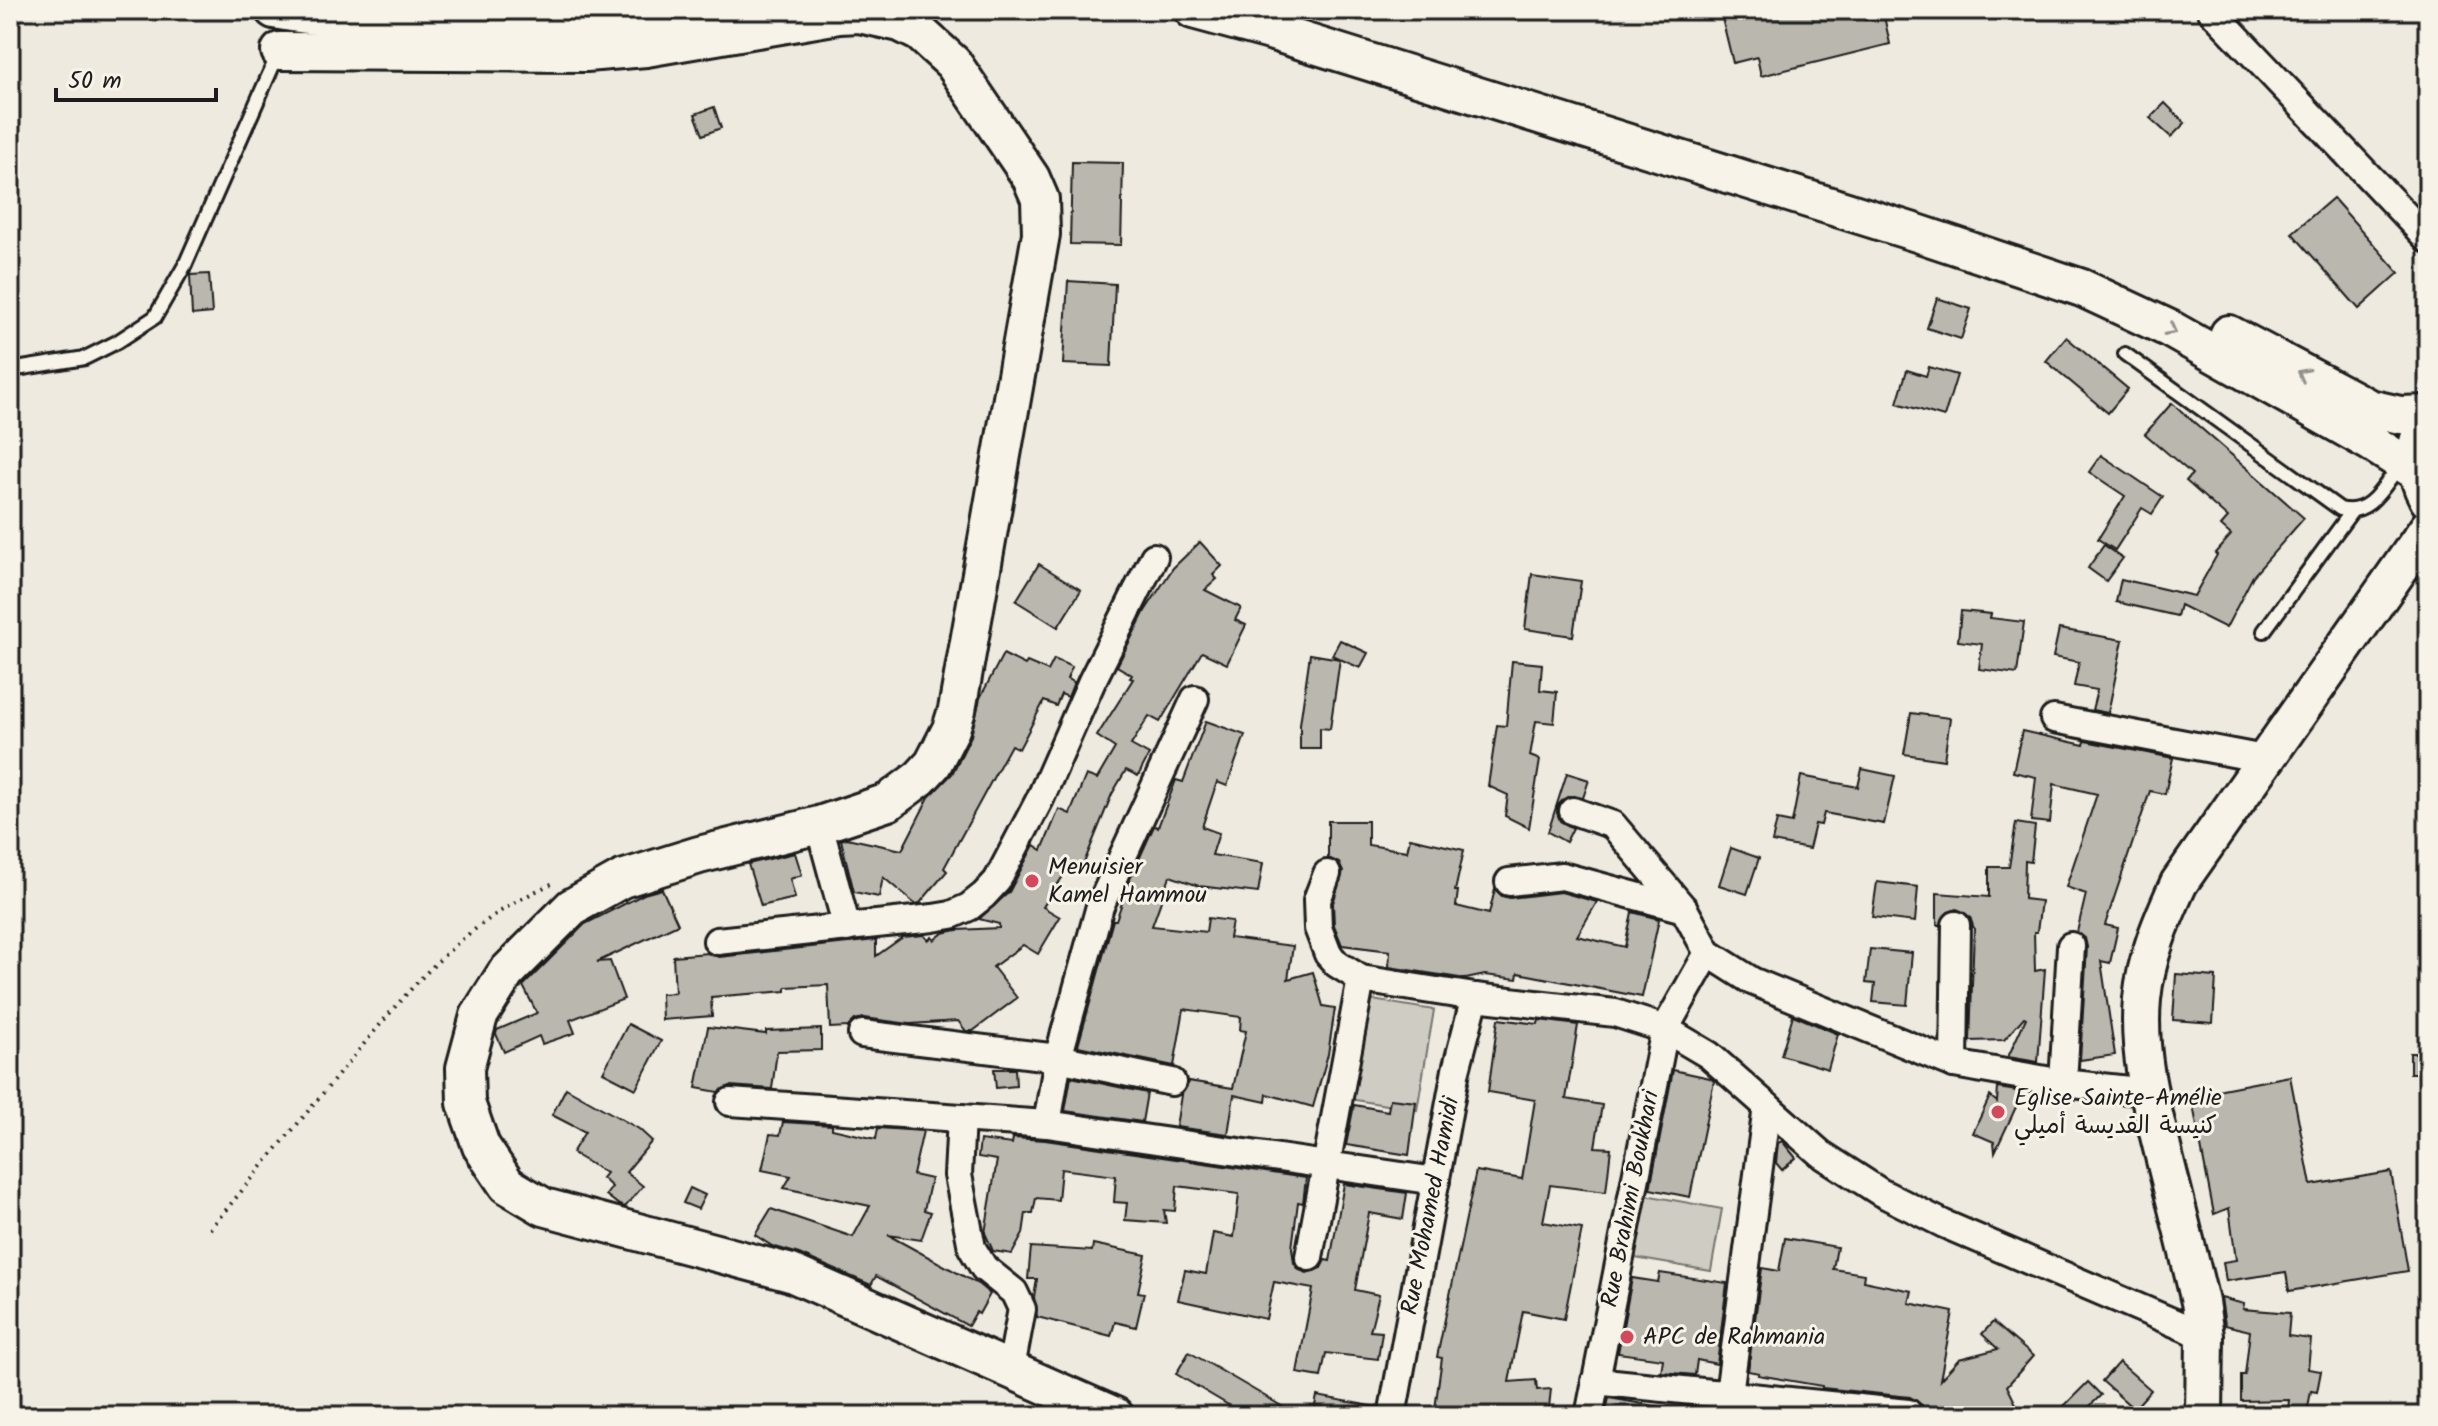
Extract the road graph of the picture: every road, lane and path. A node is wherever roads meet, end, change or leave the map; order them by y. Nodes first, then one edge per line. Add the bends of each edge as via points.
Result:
1 (274, 10) edge
2 (704, 10) edge
3 (1193, 10) edge
4 (1269, 10) edge
5 (2211, 10) edge
6 (879, 14) edge
7 (280, 51) joint
8 (2428, 239) edge
9 (2125, 354) dead end
10 (10, 370) edge
11 (2348, 414) junction
12 (2428, 414) edge
13 (2428, 420) edge
14 (2416, 478) edge
15 (2352, 511) junction
16 (2428, 528) edge
17 (1154, 557) dead end
18 (2264, 631) dead end
19 (1195, 699) dead end
20 (2054, 719) dead end
21 (2264, 759) junction
22 (1573, 811) dead end
23 (819, 825) junction
24 (1327, 874) dead end
25 (559, 881) dead end
26 (1509, 882) dead end
27 (1684, 909) junction
28 (1956, 925) dead end
29 (847, 928) junction
30 (717, 941) dead end
31 (2071, 946) dead end
32 (1708, 953) junction
33 (1361, 979) junction
34 (1475, 997) junction
35 (1665, 1029) junction
36 (862, 1034) dead end
37 (1058, 1058) junction
38 (1954, 1064) junction
39 (1172, 1082) dead end
40 (2063, 1083) junction
41 (2148, 1092) junction
42 (730, 1102) dead end
43 (1767, 1106) junction
44 (961, 1118) junction
45 (1047, 1124) junction
46 (1325, 1167) junction
47 (1436, 1181) junction
48 (210, 1229) dead end
49 (1309, 1257) dead end
50 (2205, 1336) junction
51 (1011, 1368) junction
52 (1595, 1381) junction
53 (1726, 1405) edge
54 (1115, 1416) edge
55 (1392, 1416) edge
56 (1589, 1416) edge
57 (1908, 1416) edge
58 (2204, 1416) edge

1 - 2 main road via 362,20 500,21
3 -> 11 main road via 2046,275 2119,303
11 -> 4 main road via 2176,305 2040,248
5 - 8 street
6 - 7 main road via 839,15 586,53
6 - 23 main road via 920,33 953,63 1031,178 1043,222 951,729 933,764 905,791
7 - 10 lane via 185,265 155,317 85,358
9 - 15 lane via 2335,506
11 - 12 main road
11 - 14 main road
13 - 14 main road via 2418,441
14 - 15 lane
15 - 18 lane
16 - 21 main road
17 - 29 street via 997,881 977,901 951,915
19 - 37 street via 1100,906
20 - 21 street
21 - 41 main road via 2179,883 2148,961 2142,1000
22 - 27 street via 1613,825
23 - 29 street
23 - 51 main road via 622,879 572,907 506,973 479,1016 465,1068 466,1103 476,1132 507,1185 544,1207 791,1273
24 - 33 street via 1317,900 1318,928 1328,954
25 - 48 path via 478,925 431,965
26 - 27 street via 1562,876
27 - 32 street
28 - 38 street
29 - 30 street
31 - 40 street
32 - 35 street, Rue Brahimi Boukhari
32 - 38 street via 1752,981
33 - 34 street
33 - 46 street
34 - 35 street via 1615,1013
34 - 47 street, Rue Mohamed Hamidi
35 - 43 street via 1709,1055
35 - 52 street, Rue Brahimi Boukhari
36 - 37 street
37 - 39 street
37 - 45 street
38 - 40 street
40 - 41 street
41 - 50 main road
42 - 44 street
43 - 50 street via 1821,1154 1901,1204
43 - 53 street
44 - 45 street
44 - 51 street via 958,1175 972,1248 984,1268 1014,1292 1022,1309
45 - 46 street
46 - 47 street
46 - 49 street
47 - 55 street, Rue Mohamed Hamidi
50 - 58 main road
51 - 54 main road
52 - 53 street
52 - 56 street, Rue Brahimi Boukhari
53 - 57 street

